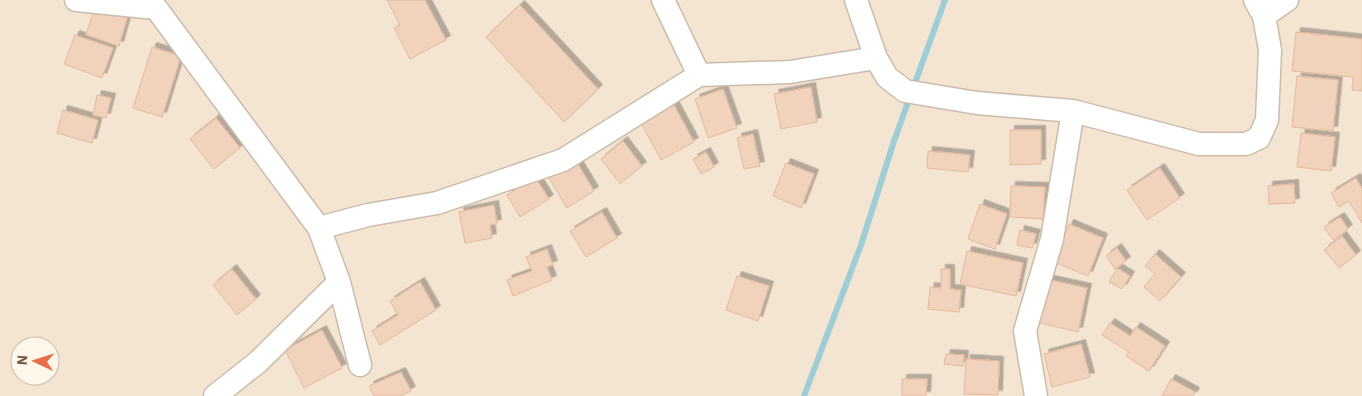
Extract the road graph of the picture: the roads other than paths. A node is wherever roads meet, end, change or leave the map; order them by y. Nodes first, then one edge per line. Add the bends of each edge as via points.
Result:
1 (76, 0) edge
2 (662, 0) edge
3 (856, 0) edge
4 (1287, 0) edge
5 (159, 4) edge
6 (1260, 8) edge
7 (876, 58) junction
8 (699, 76) junction
9 (1073, 112) junction
10 (318, 228) junction
11 (339, 282) junction
12 (360, 365) dead end
13 (216, 396) edge
14 (1036, 396) edge

1 - 5 street
2 - 8 street
3 - 7 street
4 - 6 street
5 - 10 street
6 - 9 street via 1270,50 1267,120 1259,138 1246,144 1199,144
7 - 8 street via 790,72
7 - 9 street via 887,77 905,91 977,104
8 - 10 street via 563,160 437,203
9 - 14 street via 1052,239 1025,331
10 - 11 street
11 - 12 street
11 - 13 street via 258,362

